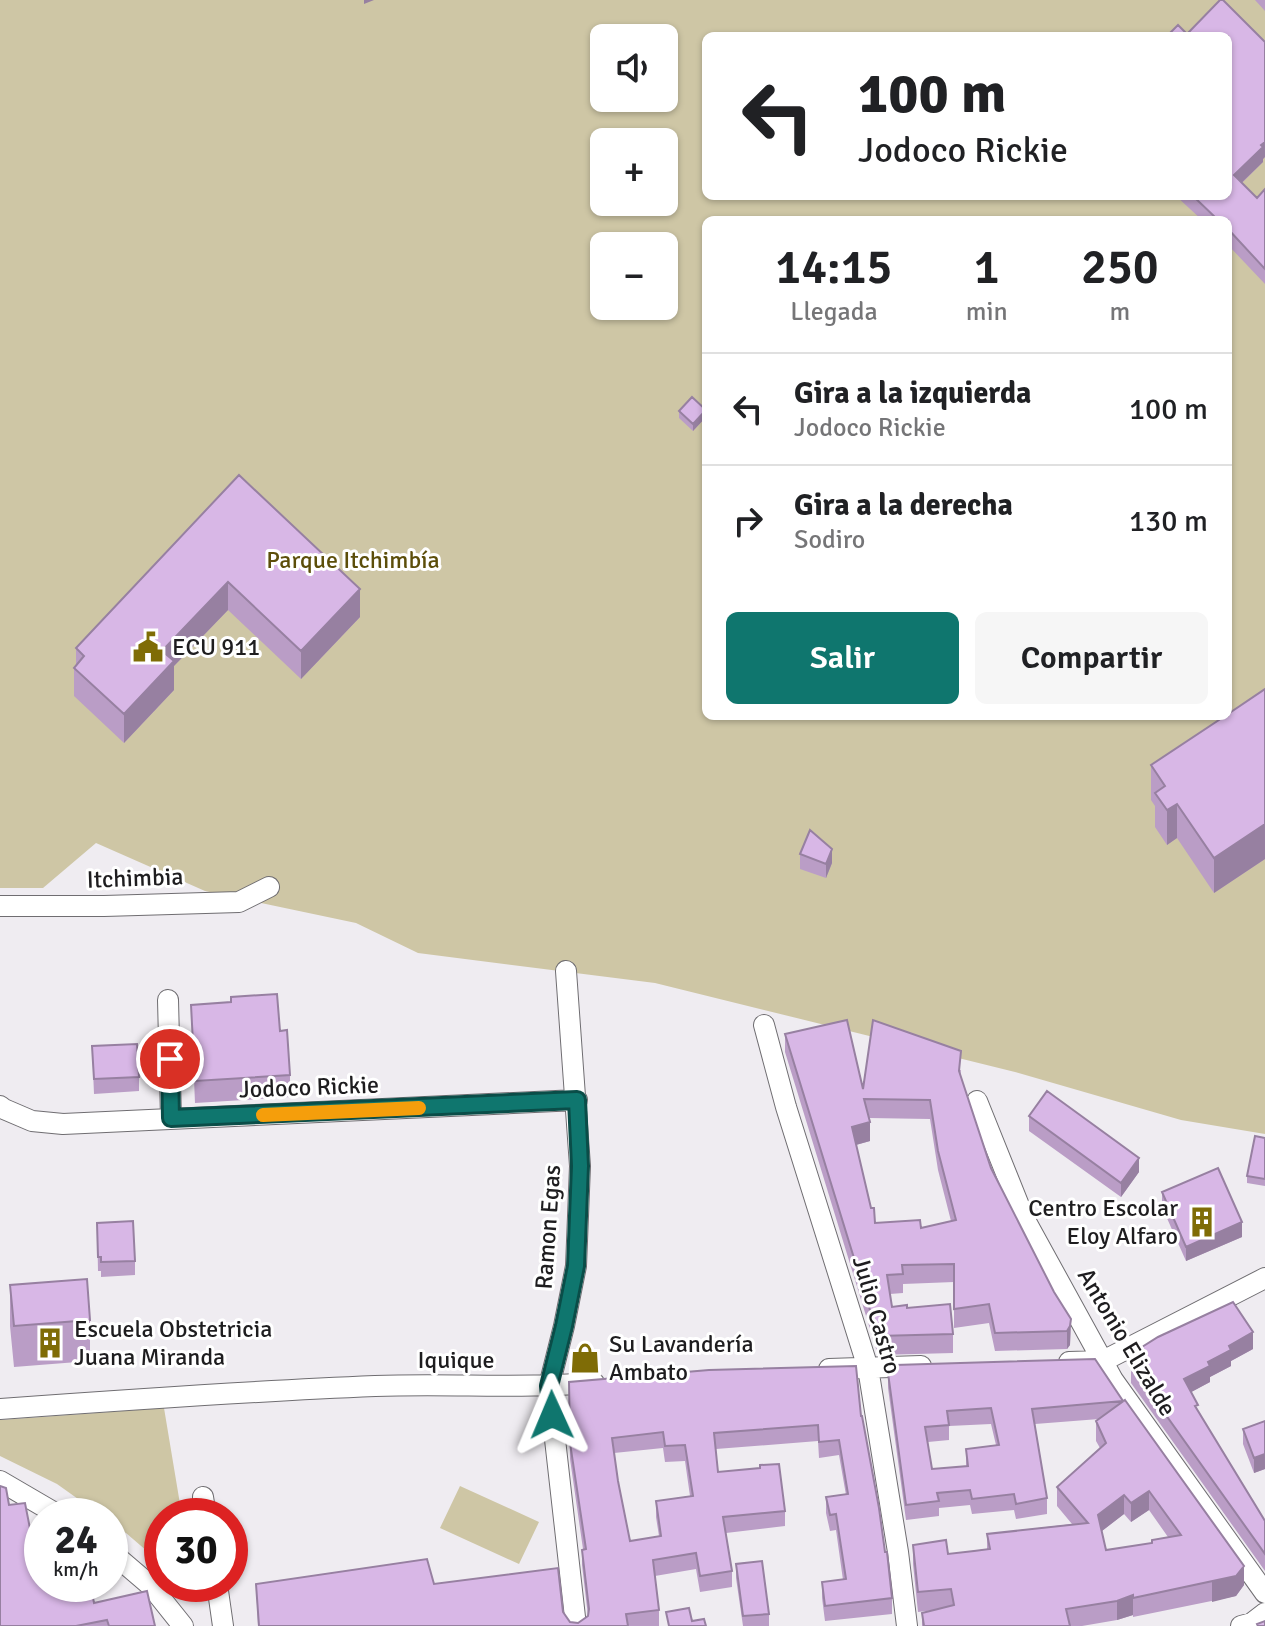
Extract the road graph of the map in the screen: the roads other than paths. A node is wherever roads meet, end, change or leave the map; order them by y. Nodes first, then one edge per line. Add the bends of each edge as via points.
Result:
1 (269, 887) dead end
2 (0, 906) edge
3 (566, 971) dead end
4 (168, 1000) dead end
5 (764, 1025) dead end
6 (577, 1100) junction
7 (977, 1101) dead end
8 (0, 1106) edge
9 (171, 1118) junction
10 (1265, 1278) edge
11 (1103, 1361) junction
12 (1057, 1362) edge
13 (946, 1366) edge
14 (868, 1368) junction
15 (804, 1370) edge
16 (613, 1381) edge
17 (549, 1386) junction
18 (0, 1409) edge
19 (0, 1481) edge
20 (29, 1498) edge
21 (128, 1566) edge
22 (1265, 1593) edge
23 (220, 1602) edge
24 (1265, 1613) edge
25 (183, 1626) edge
26 (223, 1626) edge
27 (576, 1626) edge
28 (907, 1626) edge
29 (1241, 1626) edge

1 - 2 street, Itchimbia via 239,902
3 - 6 street, Ramon Egas
4 - 9 street
5 - 14 street, Julio Castro
6 - 9 street, Jodoco Rickie
6 - 17 street, Ramon Egas via 576,1266
7 - 11 street, Antonio Elizalde via 1024,1218
8 - 9 street, Jodoco Rickie via 32,1121 63,1124
10 - 11 street
11 - 12 street
11 - 22 street, Antonio Elizalde
13 - 14 street
14 - 15 street
14 - 28 street, Julio Castro
16 - 17 street, Iquique
17 - 18 street, Iquique via 377,1386
17 - 27 street, Ramon Egas
19 - 20 street
21 - 25 street
23 - 26 street
24 - 29 street

